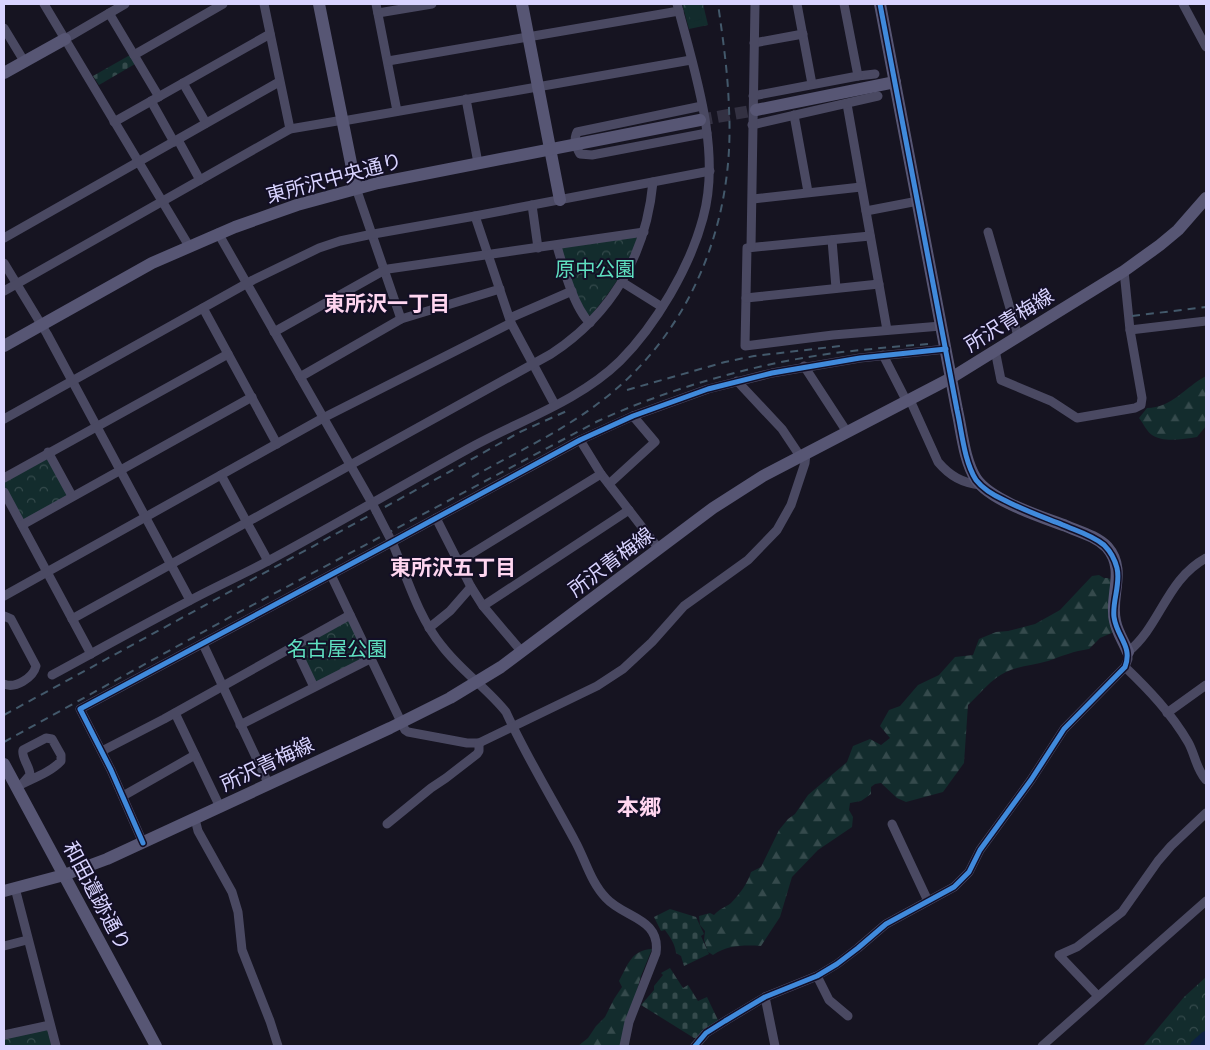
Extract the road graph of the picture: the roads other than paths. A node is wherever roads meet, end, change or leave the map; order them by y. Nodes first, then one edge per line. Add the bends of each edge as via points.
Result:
1 (44, 4) edge
2 (124, 4) edge
3 (223, 4) edge
4 (264, 4) edge
5 (319, 4) edge
6 (432, 4) edge
7 (522, 4) edge
8 (755, 4) edge
9 (797, 4) edge
10 (844, 4) edge
11 (880, 4) edge
12 (1183, 4) edge
13 (678, 7) edge
14 (377, 8) edge
15 (109, 13) junction
16 (4, 28) edge
17 (270, 34) junction
18 (803, 34) junction
19 (528, 37) junction
20 (65, 39) junction
21 (754, 43) junction
22 (1206, 47) edge
23 (134, 55) junction
24 (691, 60) junction
25 (24, 61) junction
26 (388, 61) junction
27 (4, 73) edge
28 (875, 74) dead end
29 (858, 76) junction
30 (280, 82) junction
31 (895, 82) junction
32 (183, 83) junction
33 (812, 84) junction
34 (538, 86) junction
35 (753, 96) junction
36 (878, 96) dead end
37 (155, 99) junction
38 (466, 99) junction
39 (847, 104) junction
40 (702, 106) junction
41 (756, 110) tunnel mouth
42 (397, 112) junction
43 (794, 115) junction
44 (343, 120) junction
45 (700, 120) tunnel mouth
46 (114, 122) junction
47 (206, 123) junction
48 (752, 125) junction
49 (290, 129) junction
50 (707, 133) junction
51 (176, 141) junction
52 (575, 145) junction
53 (551, 150) junction
54 (138, 161) junction
55 (478, 163) junction
56 (710, 171) junction
57 (200, 180) junction
58 (653, 182) junction
59 (861, 187) junction
60 (356, 188) junction
61 (808, 192) junction
62 (1206, 198) edge
63 (753, 199) junction
64 (560, 200) junction
65 (162, 201) junction
66 (918, 201) junction
67 (532, 204) junction
68 (866, 211) junction
69 (475, 216) junction
70 (644, 232) junction
71 (988, 232) dead end
72 (218, 233) junction
73 (372, 234) junction
74 (870, 236) junction
75 (4, 238) edge
76 (832, 240) junction
77 (189, 246) junction
78 (557, 246) junction
79 (751, 247) junction
80 (538, 248) junction
81 (488, 255) junction
82 (4, 263) edge
83 (385, 270) junction
84 (1124, 271) junction
85 (622, 282) junction
86 (247, 283) junction
87 (16, 284) junction
88 (879, 284) junction
89 (836, 288) junction
90 (500, 290) junction
91 (4, 291) edge
92 (572, 291) junction
93 (746, 298) junction
94 (662, 307) junction
95 (203, 308) junction
96 (401, 319) junction
97 (510, 320) junction
98 (1206, 321) edge
99 (590, 323) junction
100 (42, 325) junction
101 (941, 326) junction
102 (887, 330) junction
103 (1130, 330) junction
104 (274, 332) junction
105 (1018, 336) junction
106 (4, 346) edge
107 (946, 349) junction
108 (995, 350) junction
109 (228, 354) junction
110 (883, 356) junction
111 (533, 364) junction
112 (804, 366) junction
113 (300, 377) junction
114 (951, 378) junction
115 (72, 381) junction
116 (737, 381) junction
117 (252, 397) junction
118 (908, 401) junction
119 (555, 405) junction
120 (633, 416) junction
121 (323, 418) junction
122 (4, 419) edge
123 (97, 426) junction
124 (848, 432) junction
125 (580, 440) junction
126 (277, 444) junction
127 (48, 452) junction
128 (803, 454) junction
129 (350, 466) junction
130 (120, 469) junction
131 (601, 474) junction
132 (222, 475) junction
133 (4, 478) edge
134 (609, 484) junction
135 (981, 485) junction
136 (4, 492) edge
137 (72, 496) junction
138 (372, 503) junction
139 (629, 510) junction
140 (146, 517) junction
141 (436, 518) junction
142 (247, 523) junction
143 (22, 525) junction
144 (392, 542) junction
145 (659, 549) junction
146 (1206, 558) edge
147 (268, 561) junction
148 (458, 562) junction
149 (172, 565) junction
150 (47, 572) junction
151 (331, 574) junction
152 (471, 587) junction
153 (4, 596) edge
154 (190, 600) junction
155 (483, 606) junction
156 (350, 615) junction
157 (4, 616) edge
158 (72, 619) junction
159 (429, 628) junction
160 (203, 644) junction
161 (294, 645) junction
162 (522, 652) junction
163 (1128, 652) junction
164 (91, 654) junction
165 (370, 658) junction
166 (1125, 668) junction
167 (52, 675) dead end
168 (478, 682) junction
169 (4, 684) edge
170 (222, 686) junction
171 (1206, 686) edge
172 (314, 687) junction
173 (175, 713) junction
174 (1167, 713) junction
175 (400, 723) junction
176 (240, 725) junction
177 (512, 726) junction
178 (479, 743) junction
179 (102, 752) junction
180 (195, 755) junction
181 (4, 764) edge
182 (1206, 780) edge
183 (20, 785) junction
184 (269, 785) junction
185 (123, 796) junction
186 (220, 808) junction
187 (1206, 813) edge
188 (195, 819) junction
189 (387, 824) dead end
190 (892, 824) dead end
191 (143, 843) junction
192 (64, 875) junction
193 (9, 889) edge
194 (928, 901) junction
195 (1206, 901) edge
196 (27, 940) junction
197 (4, 946) edge
198 (816, 976) junction
199 (1098, 996) junction
200 (765, 997) junction
201 (848, 1016) dead end
202 (50, 1026) junction
203 (4, 1035) edge
204 (56, 1046) edge
205 (156, 1046) edge
206 (278, 1046) edge
207 (624, 1046) edge
208 (696, 1046) edge
209 (775, 1046) edge
210 (1042, 1046) edge

1 - 20 street
2 - 15 street
3 - 23 street
4 - 17 street
5 - 44 street
6 - 14 street
7 - 19 street
8 - 21 street
9 - 18 street
10 - 29 street
11 - 31 street
12 - 22 street
13 - 19 street
13 - 24 street
14 - 26 street
15 - 20 street
15 - 23 street
16 - 25 street
17 - 30 street
17 - 32 street
18 - 21 street
18 - 33 street
19 - 26 street
19 - 34 street
20 - 25 street
20 - 46 street
21 - 35 street
23 - 37 street
24 - 34 street
24 - 40 street
25 - 27 street
26 - 42 street
28 - 29 street
29 - 33 street
30 - 47 street
30 - 49 street
31 - 41 street
31 - 66 street
32 - 37 street
32 - 47 street
33 - 35 street
34 - 38 street
34 - 53 street
35 - 48 street
36 - 39 street
37 - 46 street
37 - 51 street
38 - 42 street
38 - 55 street
39 - 43 street
39 - 59 street
40 - 50 street
40 - 52 street via 577,132
42 - 44 street
43 - 48 street
43 - 61 street
44 - 49 street
44 - 60 street
45 - 52 street, 東所沢中央通り
46 - 54 street
47 - 51 street
48 - 63 street
49 - 57 street
50 - 52 street via 586,155 580,154
50 - 56 street
51 - 54 street
51 - 57 street
52 - 53 street, 東所沢中央通り
53 - 55 street, 東所沢中央通り
53 - 64 street
54 - 65 street
54 - 75 street
55 - 60 street, 東所沢中央通り
56 - 58 street
56 - 94 street via 704,217 697,237
57 - 65 street
58 - 64 street
58 - 70 street
59 - 61 street
59 - 68 street
60 - 72 street, 東所沢中央通り
60 - 73 street
61 - 63 street
62 - 84 street, 所沢青梅線 via 1178,230
63 - 79 street
64 - 67 street
65 - 77 street
65 - 87 street
66 - 68 street
66 - 101 street
67 - 69 street
67 - 80 street
68 - 74 street
69 - 73 street
69 - 81 street
70 - 78 street
70 - 85 street
71 - 105 street
72 - 77 street, 東所沢中央通り
72 - 86 street
73 - 83 street
73 - 86 street via 319,248
74 - 76 street
74 - 88 street
76 - 79 street
76 - 89 street
77 - 100 street, 東所沢中央通り via 124,277
78 - 80 street
78 - 92 street
79 - 93 street via 747,248
80 - 81 street
81 - 83 street
81 - 90 street
82 - 87 street
83 - 96 street
83 - 104 street
84 - 103 street
84 - 105 street, 所沢青梅線
85 - 94 street
85 - 99 street
86 - 95 street
86 - 104 street
87 - 91 street
87 - 100 street
88 - 89 street
88 - 102 street
89 - 93 street
90 - 96 street
90 - 97 street
92 - 97 street
92 - 99 street
93 - 102 street via 745,346
94 - 119 street via 620,361 586,388
95 - 109 street
95 - 115 street
96 - 113 street
97 - 111 street
97 - 121 street
98 - 103 street
99 - 111 street via 572,341
100 - 106 street, 東所沢中央通り
100 - 115 street
101 - 102 street
101 - 107 street
103 - 108 street via 1141,405 1077,418 1052,401 1001,380
104 - 113 street
105 - 108 street, 所沢青梅線
107 - 110 street
107 - 114 street
108 - 114 street, 所沢青梅線
109 - 117 street
109 - 123 street
110 - 112 street
110 - 118 street
111 - 119 street
111 - 129 street
112 - 116 street
112 - 124 street
113 - 121 street
114 - 118 street, 所沢青梅線
114 - 135 street via 967,456
115 - 122 street
115 - 123 street
116 - 120 street
116 - 128 street
117 - 126 street
117 - 130 street
118 - 124 street, 所沢青梅線
118 - 135 street via 938,462 962,482
119 - 138 street via 499,432
120 - 125 street
120 - 134 street via 655,442
121 - 126 street
121 - 129 street
123 - 127 street
123 - 130 street
124 - 128 street, 所沢青梅線
125 - 131 street
125 - 141 street
126 - 132 street
127 - 133 street
127 - 137 street
128 - 145 street, 所沢青梅線 via 743,488
128 - 177 street via 805,462 791,505 778,530 748,560 684,606 623,670 597,686
129 - 138 street
129 - 142 street
130 - 137 street
130 - 140 street
131 - 134 street
131 - 148 street
132 - 140 street
132 - 142 street
134 - 139 street
135 - 163 street via 1019,508 1085,534 1106,546 1118,577 1114,620
136 - 143 street
137 - 143 street
138 - 144 street, bridge
138 - 147 street
139 - 145 street
139 - 155 street
140 - 149 street
140 - 150 street
141 - 144 street
141 - 148 street
142 - 147 street
142 - 149 street
143 - 150 street
144 - 151 street
144 - 159 street
145 - 162 street, 所沢青梅線
146 - 163 street via 1181,577 1139,642
147 - 154 street
148 - 152 street
149 - 154 street
149 - 158 street
150 - 153 street
150 - 158 street
151 - 156 street
151 - 160 street
152 - 155 street
152 - 159 street via 450,611
154 - 164 street
155 - 162 street
156 - 161 street
156 - 165 street
157 - 169 street via 11,619 36,666 31,676 14,686
158 - 164 street
159 - 168 street via 458,666
160 - 170 street
160 - 179 street via 80,709
161 - 170 street
161 - 172 street
162 - 168 street, 所沢青梅線
163 - 166 street
164 - 167 street
165 - 172 street
165 - 175 street
166 - 174 street via 1150,690
166 - 194 street via 1064,729 980,850 969,872 954,888
168 - 175 street, 所沢青梅線
168 - 177 street via 500,705
170 - 173 street
170 - 176 street
171 - 174 street
172 - 176 street
173 - 179 street
173 - 180 street
174 - 182 street via 1193,750 1197,766
175 - 178 street via 408,732
175 - 184 street, 所沢青梅線
176 - 184 street
177 - 178 street
177 - 207 street via 600,891 606,899 652,929 657,939 656,953 629,1022
178 - 189 street via 476,754
179 - 185 street
180 - 185 street
180 - 186 street
181 - 183 street, 和田遺跡通り
183 - 183 street via 30,775 24,750 46,738 52,739 61,754 61,761
183 - 192 street, 和田遺跡通り
184 - 186 street, 所沢青梅線
185 - 191 street
186 - 188 street, 所沢青梅線
187 - 199 street via 1158,861 1122,912 1077,947 1059,954
188 - 191 street, 所沢青梅線
188 - 206 street via 198,831 232,892 238,912 242,950
190 - 194 street
191 - 192 street, 所沢青梅線
192 - 193 street, 所沢青梅線
192 - 205 street, 和田遺跡通り
193 - 196 street
194 - 198 street via 886,924 838,964
195 - 199 street
196 - 197 street
196 - 202 street
198 - 200 street
198 - 201 street via 828,1000
199 - 210 street
200 - 208 street via 713,1028
200 - 209 street
202 - 203 street
202 - 204 street

